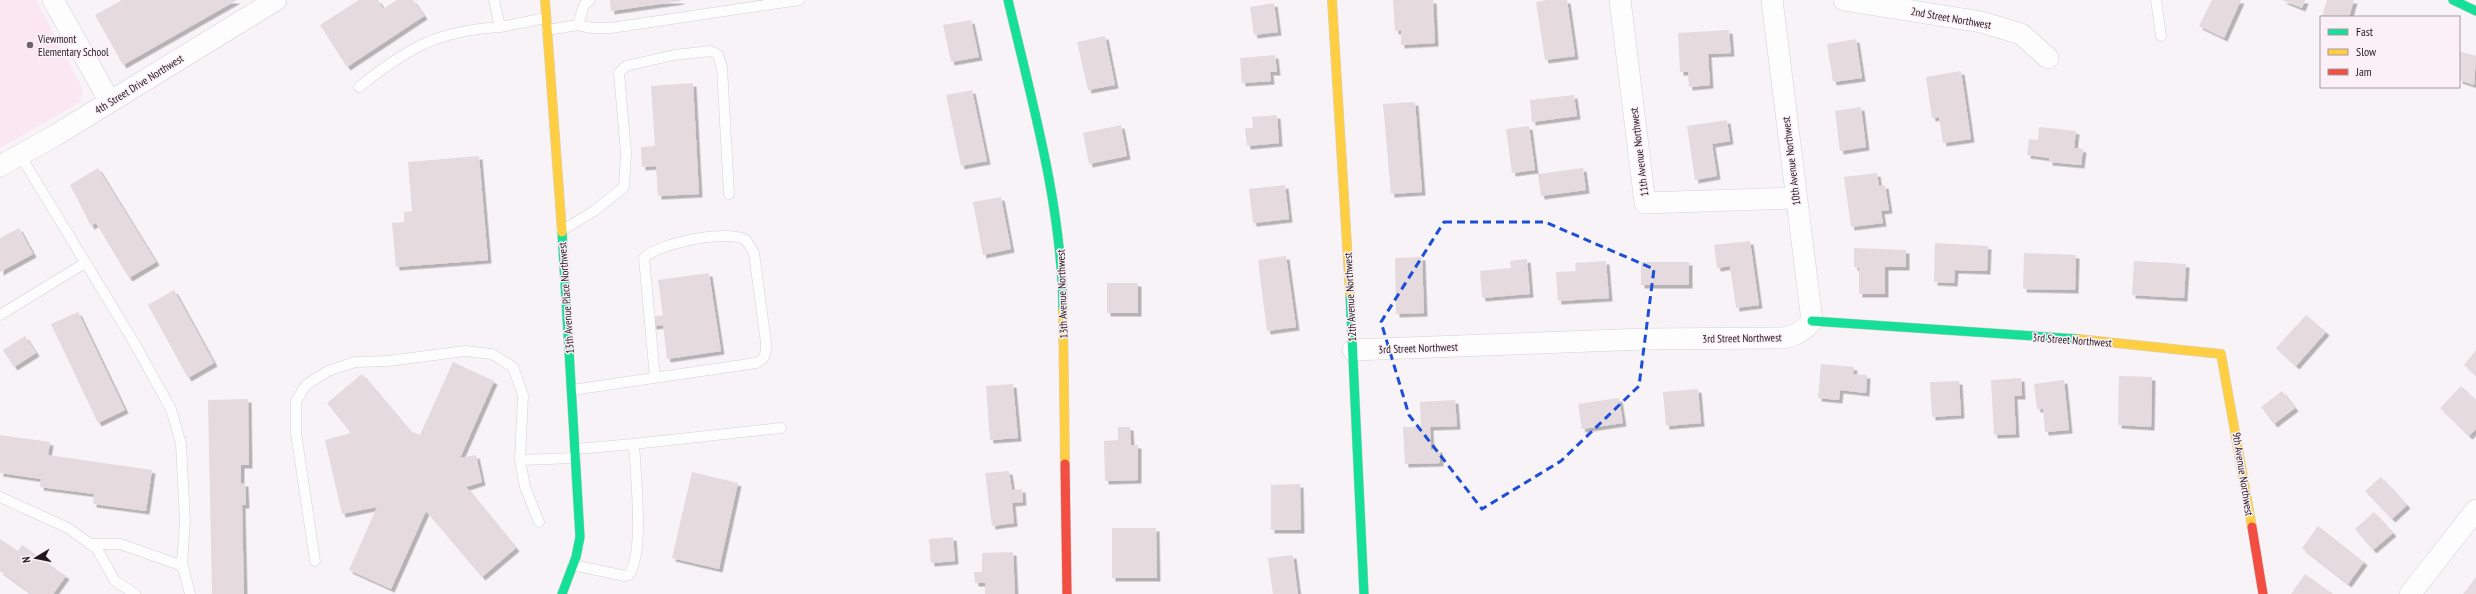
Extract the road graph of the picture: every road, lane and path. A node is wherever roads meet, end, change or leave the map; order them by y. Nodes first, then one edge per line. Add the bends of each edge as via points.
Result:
1 (53, 0) edge
2 (276, 0) edge
3 (494, 0) edge
4 (545, 0) edge
5 (590, 0) edge
6 (799, 0) edge
7 (1008, 0) edge
8 (1332, 0) edge
9 (1620, 0) edge
10 (1772, 0) edge
11 (1844, 0) edge
12 (2156, 0) edge
13 (2453, 0) edge
14 (2476, 11) edge
15 (546, 18) junction
16 (578, 25) junction
17 (500, 27) junction
18 (546, 30) junction
19 (2161, 36) dead end
20 (2048, 58) dead end
21 (359, 87) dead end
22 (110, 102) junction
23 (20, 155) junction
24 (0, 166) edge
25 (729, 194) dead end
26 (1796, 198) junction
27 (562, 231) junction
28 (85, 263) junction
29 (0, 315) edge
30 (1812, 321) junction
31 (1353, 350) junction
32 (2220, 354) joint
33 (655, 378) junction
34 (572, 390) junction
35 (781, 428) dead end
36 (633, 444) junction
37 (576, 454) junction
38 (520, 460) junction
39 (0, 497) edge
40 (2476, 510) edge
41 (539, 522) dead end
42 (89, 544) junction
43 (315, 561) dead end
44 (573, 564) junction
45 (183, 566) junction
46 (135, 594) edge
47 (190, 594) edge
48 (562, 594) edge
49 (1067, 594) edge
50 (1364, 594) edge
51 (2263, 594) edge
52 (2410, 594) edge

1 - 22 street
2 - 22 street, 4th Street Drive Northwest
3 - 17 lane
4 - 15 street, 13th Avenue Place Northwest
5 - 16 lane via 584,5
6 - 16 lane via 611,28
7 - 49 street, 13th Avenue Northwest via 1047,169 1059,237 1063,285
8 - 31 street, 12th Avenue Northwest
9 - 26 street, 11th Avenue Northwest via 1645,203
10 - 26 street, 10th Avenue Northwest
11 - 20 street, 2nd Street Northwest via 1981,22 2021,34
12 - 19 lane
13 - 14 street
15 - 17 lane
15 - 18 street, 13th Avenue Place Northwest
16 - 18 lane
17 - 21 lane via 475,28 421,43
18 - 27 street, 13th Avenue Place Northwest
22 - 23 street, 4th Street Drive Northwest
23 - 24 street, 4th Street Drive Northwest
23 - 28 lane
25 - 27 lane via 722,66 718,55 711,51 674,55 633,64 626,66 619,73 626,153 624,187 594,211
26 - 30 street, 10th Avenue Northwest
27 - 34 street, 13th Avenue Place Northwest
28 - 29 lane
28 - 45 lane via 171,409 181,444 185,522
30 - 31 street, 3rd Street Northwest via 1800,333 1783,338 1645,339
30 - 32 street, 3rd Street Northwest via 2088,340
31 - 50 street, 12th Avenue Northwest via 1362,505
32 - 51 street, 9th Avenue Northwest via 2235,426
33 - 33 lane via 756,363 766,356 754,253 746,240 733,236 708,238 666,246 649,252 644,258
33 - 34 lane
34 - 37 street, 13th Avenue Place Northwest
35 - 36 lane
36 - 37 lane
36 - 44 lane via 637,553 633,570 625,576
37 - 38 lane
37 - 44 street, 13th Avenue Place Northwest via 580,537
38 - 41 lane via 525,487
38 - 43 lane via 523,395 513,367 492,354 464,351 388,361 355,362 328,371 306,385 296,401 296,433
39 - 42 lane via 68,528
40 - 52 street
42 - 45 lane via 120,544
42 - 46 lane via 97,550 115,581
44 - 48 street, 13th Avenue Place Northwest
45 - 47 lane

